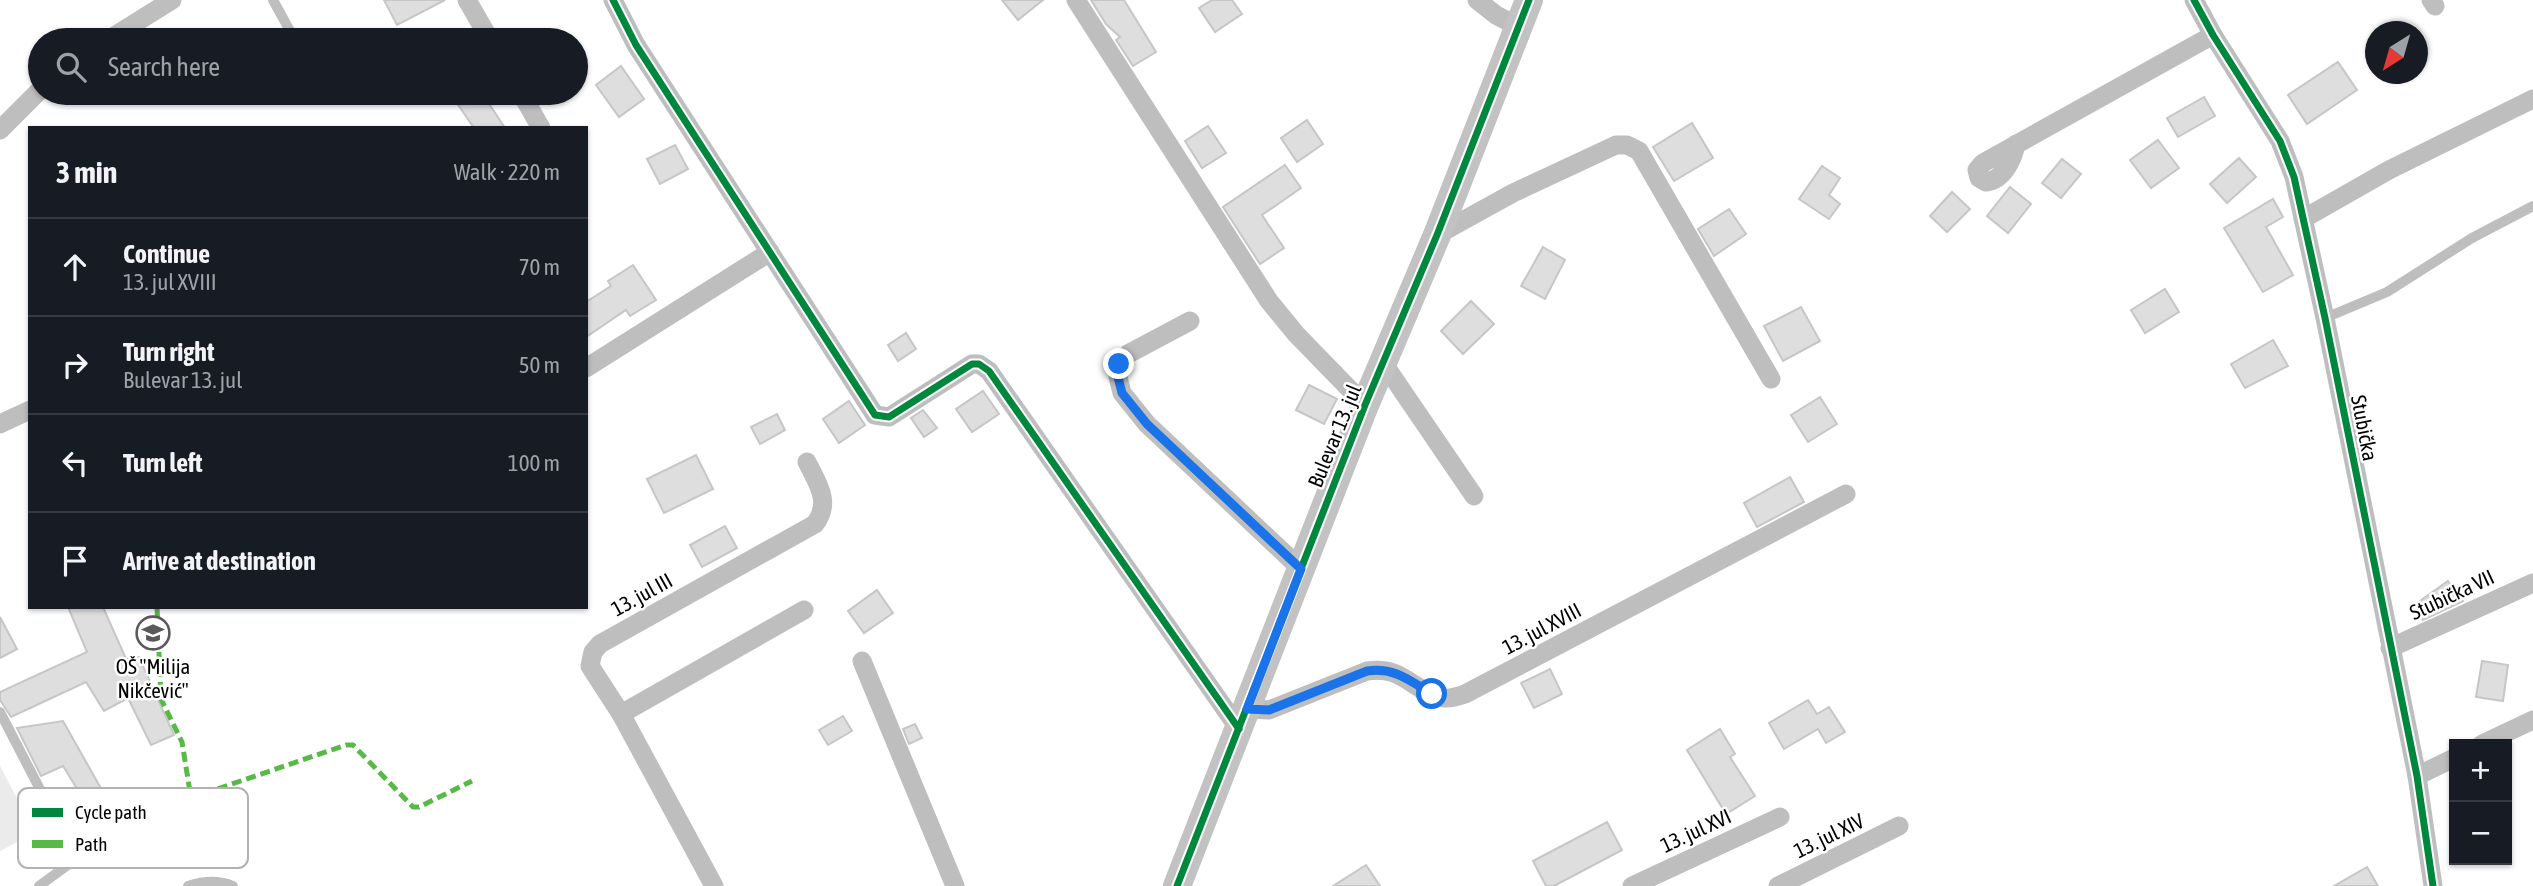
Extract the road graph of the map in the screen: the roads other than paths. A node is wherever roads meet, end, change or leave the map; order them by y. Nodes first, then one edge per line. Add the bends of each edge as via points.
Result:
1 (173, 0) edge
2 (273, 0) edge
3 (467, 0) edge
4 (613, 0) edge
5 (1076, 0) edge
6 (1477, 0) edge
7 (1530, 0) edge
8 (2194, 0) edge
9 (1519, 27) junction
10 (128, 28) edge
11 (288, 28) edge
12 (483, 28) edge
13 (2213, 34) junction
14 (2533, 99) edge
15 (28, 102) edge
16 (528, 105) edge
17 (540, 126) edge
18 (0, 130) edge
19 (2016, 144) dead end
20 (2533, 206) edge
21 (2303, 219) junction
22 (1437, 235) junction
23 (770, 252) junction
24 (2325, 318) junction
25 (1189, 321) dead end
26 (1384, 364) junction
27 (588, 367) edge
28 (1771, 379) dead end
29 (1365, 405) junction
30 (28, 411) edge
31 (0, 424) edge
32 (807, 461) dead end
33 (1846, 494) dead end
34 (1474, 496) dead end
35 (1301, 569) junction
36 (2533, 583) edge
37 (804, 610) dead end
38 (2390, 648) junction
39 (862, 661) dead end
40 (0, 712) edge
41 (621, 714) junction
42 (1243, 719) junction
43 (2533, 720) edge
44 (2493, 739) edge
45 (2449, 760) edge
46 (2417, 776) junction
47 (39, 788) edge
48 (1780, 817) dead end
49 (1899, 826) dead end
50 (63, 868) edge
51 (38, 886) edge
52 (188, 886) edge
53 (233, 886) edge
54 (714, 886) edge
55 (955, 886) edge
56 (1177, 886) edge
57 (1632, 886) edge
58 (1779, 886) edge
59 (2433, 886) edge

1 - 10 street
2 - 11 lane
3 - 12 street
4 - 23 street via 636,45
5 - 29 street via 1269,302
6 - 9 street
7 - 9 street, Bulevar 13. jul
8 - 13 street, Stubička
9 - 22 street, Bulevar 13. jul
13 - 19 street
13 - 21 street, Stubička via 2280,141
14 - 21 street via 2389,170
15 - 18 street
16 - 17 street
20 - 24 lane via 2387,292
21 - 24 street, Stubička
22 - 26 street, Bulevar 13. jul
22 - 28 street via 1513,193 1616,145 1627,145 1639,151
23 - 27 street
23 - 42 street via 875,415 889,417 972,364 989,371
24 - 38 street, Stubička
25 - 35 street via 1128,354 1119,364 1122,393 1147,424
26 - 29 street, Bulevar 13. jul
26 - 34 street
29 - 35 street, Bulevar 13. jul
30 - 31 street
32 - 41 street, 13. jul III via 823,496 822,515 815,524 593,652 590,666
33 - 42 street, 13. jul XVIII via 1465,694 1446,699 1392,670 1380,669
35 - 42 street, Bulevar 13. jul
36 - 38 street, Stubička VII
37 - 41 street
38 - 46 street, Stubička
39 - 55 street
40 - 47 lane
41 - 54 street, 13. jul III
42 - 56 street, Bulevar 13. jul
43 - 44 street
45 - 46 street
46 - 59 street, Stubička
48 - 57 street, 13. jul XVI
49 - 58 street, 13. jul XIV
50 - 51 lane
52 - 53 lane via 205,882

